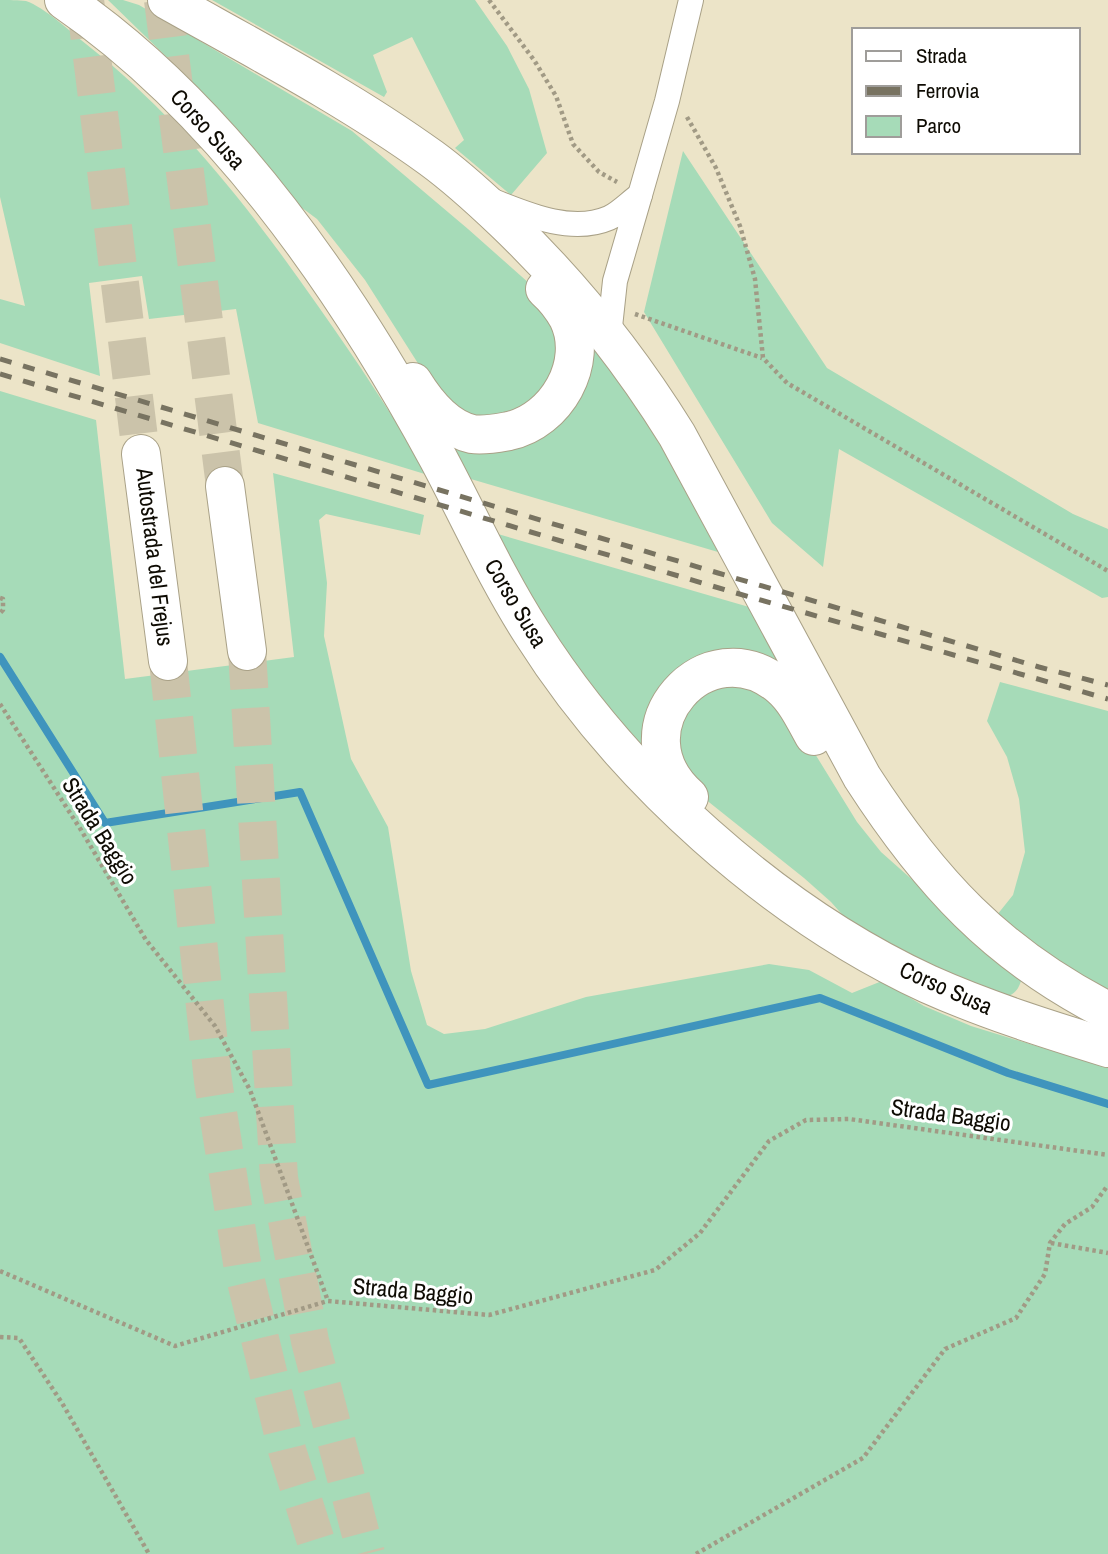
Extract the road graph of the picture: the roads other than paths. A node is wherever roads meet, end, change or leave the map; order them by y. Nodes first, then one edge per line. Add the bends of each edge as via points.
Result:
1 (64, 0) edge
2 (167, 0) edge
3 (691, 0) edge
4 (639, 194) junction
5 (476, 195) junction
6 (304, 245) junction
7 (610, 321) junction
8 (141, 454) tunnel mouth
9 (225, 486) tunnel mouth
10 (247, 651) tunnel mouth
11 (168, 661) tunnel mouth
12 (927, 869) junction
13 (809, 915) junction
14 (1108, 1011) edge
15 (1108, 1048) edge

1 - 6 main road, Corso Susa via 142,60 191,108
2 - 5 main road via 379,123
3 - 4 street
4 - 5 street via 611,217 591,223 529,216
4 - 7 street via 615,281
5 - 6 main road via 493,237 553,297 569,320 573,339 571,374 563,391 551,408 517,429 472,434 447,421 425,401 356,287
5 - 7 main road
6 - 13 main road, Corso Susa via 400,391 513,602 570,688 621,753 665,799
7 - 12 main road via 677,435 862,777
8 - 11 main road, Autostrada del Frejus
9 - 10 main road
12 - 13 main road via 885,840 866,820 783,688 746,668 721,668 699,675 684,687 663,721 660,754 666,771 678,788 778,872
12 - 14 main road via 970,915 1030,965
13 - 15 main road, Corso Susa via 935,987

